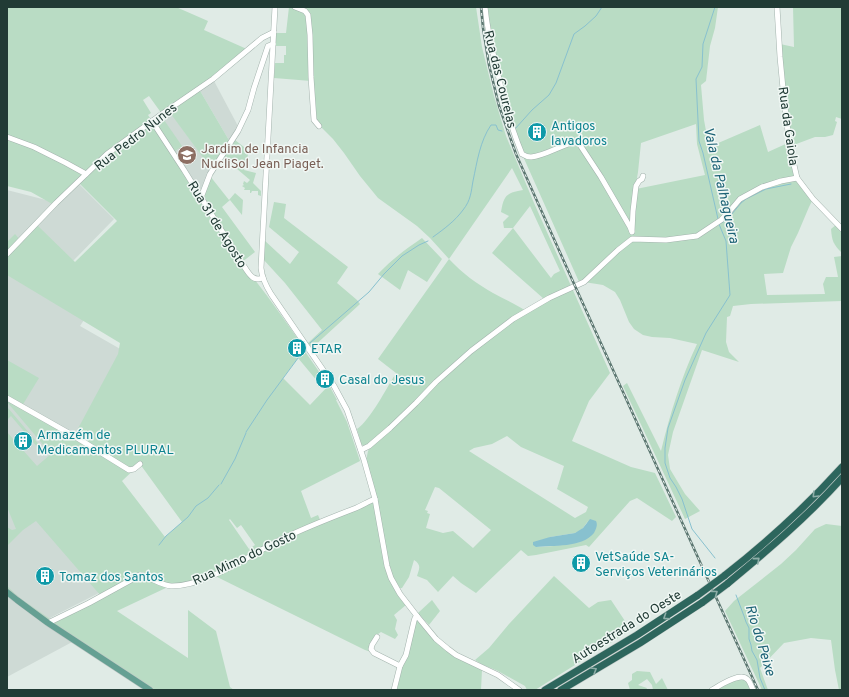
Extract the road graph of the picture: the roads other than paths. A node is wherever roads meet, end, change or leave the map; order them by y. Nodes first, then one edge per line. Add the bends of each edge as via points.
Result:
1 (275, 7) edge
2 (295, 7) edge
3 (485, 7) edge
4 (777, 7) edge
5 (274, 32) junction
6 (273, 44) junction
7 (152, 121) junction
8 (319, 126) dead end
9 (7, 137) edge
10 (86, 174) junction
11 (643, 176) dead end
12 (797, 178) junction
13 (201, 197) junction
14 (842, 229) edge
15 (632, 232) junction
16 (632, 239) junction
17 (7, 254) edge
18 (263, 278) junction
19 (7, 398) edge
20 (361, 450) junction
21 (140, 464) dead end
22 (842, 467) edge
23 (842, 478) edge
24 (375, 499) junction
25 (7, 592) edge
26 (417, 616) junction
27 (48, 623) junction
28 (377, 637) dead end
29 (400, 666) junction
30 (150, 690) edge
31 (394, 690) edge
32 (519, 690) edge
33 (545, 690) edge
34 (561, 690) edge
35 (712, 690) edge
36 (753, 690) edge

1 - 5 street
2 - 8 street via 308,15 314,120
3 - 15 street, Rua das Courelas via 500,88 522,154 526,157 538,156 567,144 575,142 580,145
4 - 12 street, Rua da Gaiola via 784,98
5 - 6 street
5 - 7 street, Rua Pedro Nunes via 262,38 213,79
6 - 13 street via 268,46 248,112 210,174
6 - 18 street via 261,262
7 - 10 street, Rua Pedro Nunes via 107,154
7 - 13 street, Rua 31 de Agosto
9 - 10 street via 34,147
10 - 17 street, Rua Pedro Nunes
11 - 15 street via 636,186
12 - 14 street, Rua da Gaiola via 813,200
12 - 16 street via 762,187 745,196 729,212 697,236 666,240
13 - 18 street, Rua 31 de Agosto via 252,277
15 - 16 street
16 - 20 street via 584,282 513,319 471,351 390,428
18 - 20 street via 271,294 339,394 348,410
19 - 21 street via 129,470
20 - 24 street
22 -> 33 highway, Autoestrada do Oeste, bridge via 788,522 724,576 674,612
34 -> 23 highway, Autoestrada do Oeste, bridge via 640,643 727,584 785,535
24 - 26 street via 389,573 400,594
24 - 27 street, Rua Mimo do Gosto via 288,536 196,582 170,586 140,575
25 - 27 main road
26 - 29 street
26 - 32 street via 452,652 498,675
27 - 30 main road
28 - 29 street via 371,649 374,653
29 - 31 street
35 - 36 street via 740,676 746,677

